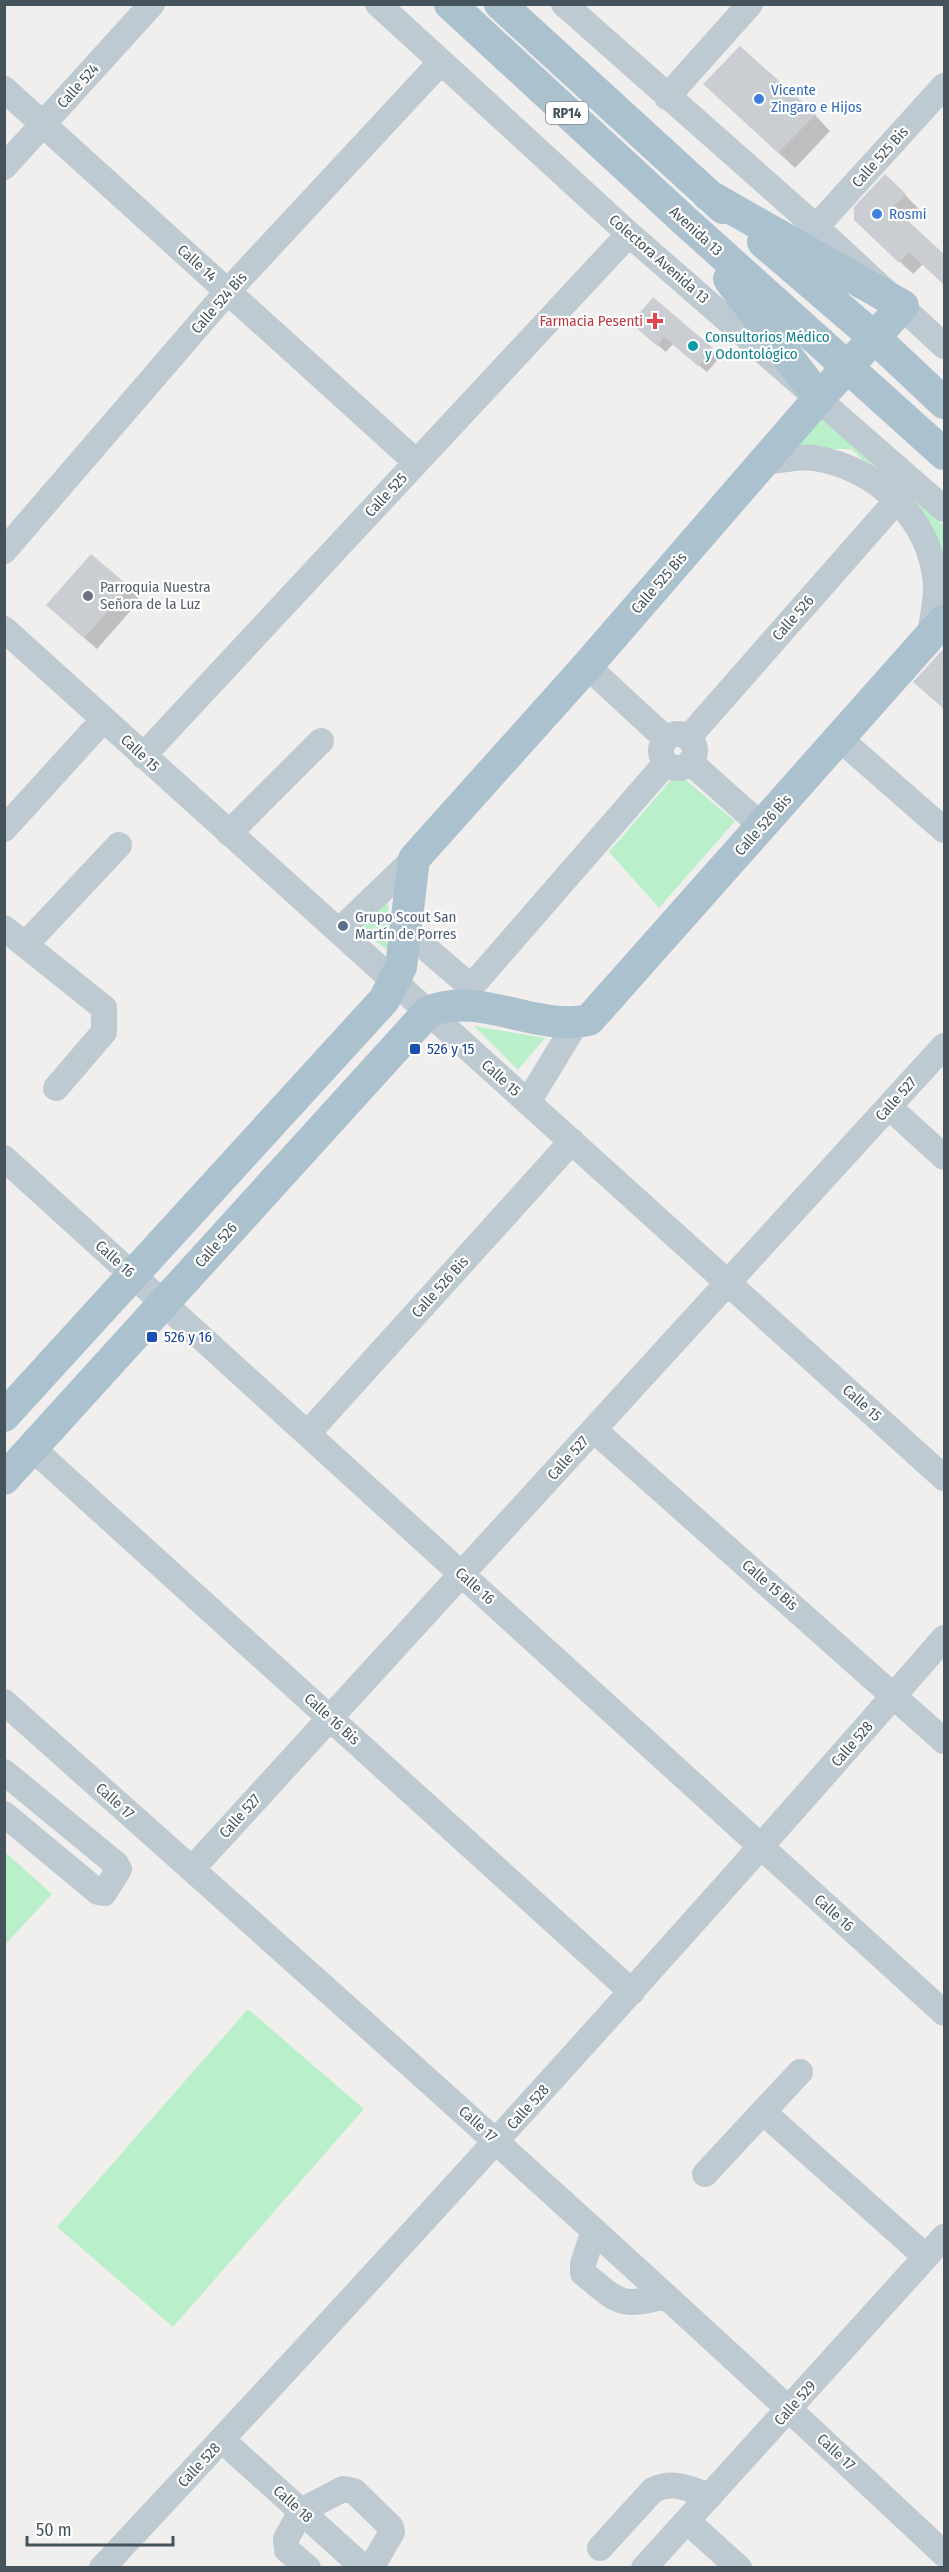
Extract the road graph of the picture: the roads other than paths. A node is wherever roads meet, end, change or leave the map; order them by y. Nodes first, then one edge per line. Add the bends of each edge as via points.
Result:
1 (152, 4) edge
2 (378, 4) edge
3 (450, 4) edge
4 (500, 4) edge
5 (564, 4) edge
6 (750, 4) edge
7 (441, 62) junction
8 (945, 86) edge
9 (4, 88) edge
10 (667, 97) junction
11 (44, 123) junction
12 (4, 167) edge
13 (708, 195) junction
14 (685, 221) junction
15 (816, 227) junction
16 (628, 234) junction
17 (228, 291) junction
18 (903, 306) junction
19 (875, 338) junction
20 (945, 346) edge
21 (848, 367) junction
22 (819, 398) junction
23 (945, 403) edge
24 (945, 454) edge
25 (416, 462) junction
26 (763, 462) junction
27 (898, 499) junction
28 (945, 509) edge
29 (4, 550) edge
30 (938, 627) edge
31 (4, 629) edge
32 (587, 666) junction
33 (104, 719) junction
34 (840, 740) junction
35 (321, 741) dead end
36 (678, 750) junction
37 (143, 756) junction
38 (762, 826) junction
39 (4, 829) edge
40 (945, 830) edge
41 (229, 833) junction
42 (119, 845) dead end
43 (414, 860) junction
44 (4, 928) edge
45 (339, 931) junction
46 (405, 931) junction
47 (25, 945) junction
48 (394, 981) junction
49 (471, 996) junction
50 (428, 1012) junction
51 (576, 1023) junction
52 (945, 1046) edge
53 (56, 1088) dead end
54 (528, 1102) junction
55 (889, 1107) junction
56 (572, 1141) junction
57 (945, 1157) edge
58 (9, 1172) edge
59 (132, 1274) junction
60 (728, 1282) junction
61 (163, 1302) junction
62 (4, 1416) edge
63 (594, 1430) junction
64 (308, 1433) junction
65 (32, 1448) junction
66 (943, 1475) edge
67 (4, 1479) edge
68 (462, 1574) junction
69 (945, 1638) edge
70 (895, 1695) junction
71 (4, 1702) edge
72 (330, 1717) junction
73 (945, 1740) edge
74 (4, 1772) edge
75 (4, 1814) edge
76 (762, 1847) junction
77 (192, 1869) junction
78 (632, 1992) junction
79 (945, 2013) edge
80 (800, 2072) dead end
81 (763, 2112) junction
82 (497, 2141) junction
83 (705, 2174) dead end
84 (594, 2230) junction
85 (945, 2237) edge
86 (926, 2258) junction
87 (666, 2296) junction
88 (790, 2409) junction
89 (222, 2440) junction
90 (710, 2496) junction
91 (301, 2511) junction
92 (687, 2521) junction
93 (600, 2548) dead end
94 (945, 2554) edge
95 (102, 2568) edge
96 (308, 2568) edge
97 (364, 2568) edge
98 (371, 2568) edge
99 (644, 2568) edge
100 (739, 2568) edge

1 - 11 street, Calle 524
2 - 7 street, Colectora Avenida 13
3 - 14 main road, Avenida 13 / RP14
4 - 13 main road, RP14
5 - 10 street
6 - 10 street
7 - 16 street, Colectora Avenida 13
7 - 17 street, Calle 524 Bis
8 - 15 street, Calle 525 Bis
9 - 11 street, Calle 14
10 - 15 street
11 - 12 street, Calle 524
11 - 17 street, Calle 14
13 - 18 main road
13 - 19 main road, RP14
14 - 21 main road, Avenida 13 / RP14
14 - 22 main road
15 - 18 street
16 - 22 street, Colectora Avenida 13
16 - 25 street, Calle 525
17 - 25 street, Calle 14
17 - 29 street, Calle 524 Bis
18 - 19 main road, Calle 525 Bis
18 - 20 street
19 - 21 main road, Calle 525 Bis
19 - 23 main road, RP14
21 - 22 main road, Calle 525 Bis
21 - 24 main road, Avenida 13 / RP14
22 - 26 main road, Calle 525 Bis
22 - 28 street, Colectora Avenida 13
25 - 37 street, Calle 525
26 - 27 street via 812,458 839,464 859,471
26 - 32 main road, Calle 525 Bis
27 - 30 street via 925,539 937,586
27 - 36 street, Calle 526
30 - 34 main road, Calle 526 Bis
31 - 33 street, Calle 15
32 - 36 street
32 - 43 main road, Calle 525 Bis
33 - 37 street, Calle 15
33 - 39 street
34 - 38 main road, Calle 526 Bis
34 - 40 street
35 - 41 street
36 - 38 street
36 - 49 street, Calle 526
37 - 41 street, Calle 15
38 - 51 main road, Calle 526 Bis via 596,1013 589,1020
41 - 45 street, Calle 15
42 - 47 street
43 - 45 street, Calle 525 Bis
43 - 46 main road
44 - 47 street
45 - 48 street, Calle 15
46 - 48 main road via 401,967
46 - 49 street
47 - 53 street via 104,1008 104,1032
48 - 50 street, Calle 15
48 - 59 main road via 384,999
49 - 50 main road
49 - 51 main road via 548,1022
50 - 54 street, Calle 15
50 - 61 main road, Calle 526
51 - 54 street, Calle 526 Bis
52 - 55 street, Calle 527
54 - 56 street, Calle 15
55 - 57 street
55 - 60 street, Calle 527
56 - 60 street, Calle 15
56 - 64 street, Calle 526 Bis
58 - 59 street, Calle 16
59 - 61 street, Calle 16
59 - 62 main road
60 - 63 street, Calle 527
60 - 66 street, Calle 15
61 - 64 street, Calle 16
61 - 65 main road, Calle 526
63 - 68 street, Calle 527
63 - 70 street, Calle 15 Bis
64 - 68 street, Calle 16
65 - 67 main road, Calle 526
65 - 72 street, Calle 16 Bis
68 - 72 street, Calle 527
68 - 76 street, Calle 16
69 - 70 street, Calle 528
70 - 73 street, Calle 15 Bis
70 - 76 street, Calle 528
71 - 77 street, Calle 17
72 - 77 street, Calle 527
72 - 78 street, Calle 16 Bis
74 - 75 street via 119,1869 104,1893 98,1892
76 - 78 street, Calle 528
76 - 79 street, Calle 16
77 - 82 street, Calle 17
78 - 82 street, Calle 528
80 - 81 street
81 - 83 street
81 - 86 street
82 - 84 street, Calle 17
82 - 89 street, Calle 528
84 - 87 street, Calle 17
84 - 87 street via 583,2273 617,2301 636,2304
85 - 86 street, Calle 529
86 - 88 street, Calle 529
87 - 88 street, Calle 17
88 - 90 street, Calle 529
88 - 94 street, Calle 17
89 - 91 street, Calle 18
89 - 95 street, Calle 528
90 - 92 street, Calle 529
90 - 93 street via 676,2484 653,2490
91 - 96 street via 286,2545
91 - 97 street, Calle 18
91 - 98 street via 343,2489 354,2491 392,2527
92 - 99 street, Calle 529
92 - 100 street

